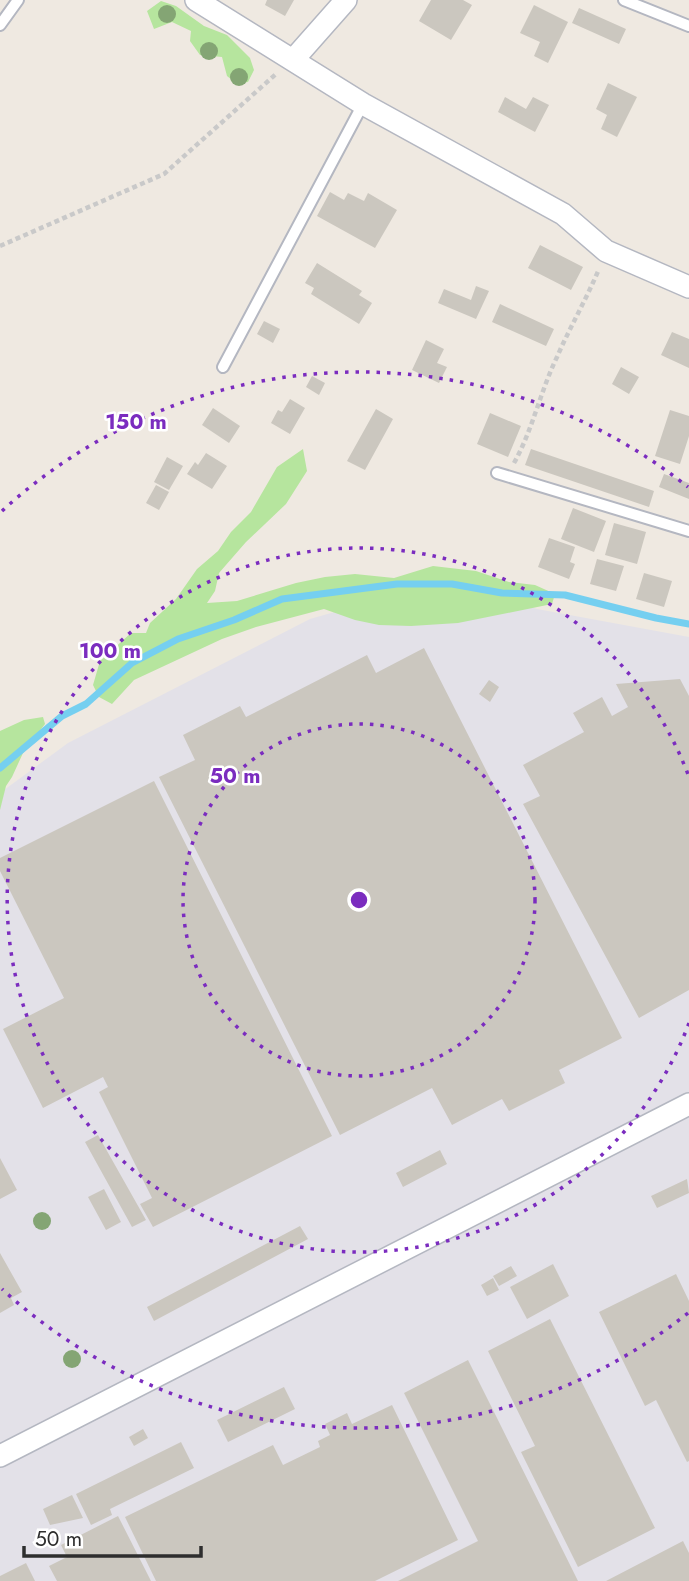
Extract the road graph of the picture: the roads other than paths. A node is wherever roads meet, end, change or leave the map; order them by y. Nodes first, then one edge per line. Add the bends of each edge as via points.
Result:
1 (18, 0) edge
2 (196, 0) edge
3 (346, 0) edge
4 (624, 0) edge
5 (0, 25) edge
6 (689, 26) edge
7 (293, 60) junction
8 (363, 104) junction
9 (689, 287) edge
10 (223, 367) dead end
11 (503, 475) road end
12 (689, 531) edge
13 (689, 1104) edge
14 (0, 1456) edge

1 - 5 lane
2 - 7 street
3 - 7 street
4 - 6 lane
7 - 8 street
8 - 9 street via 562,214 606,251
8 - 10 lane
11 - 12 lane
13 - 14 street

